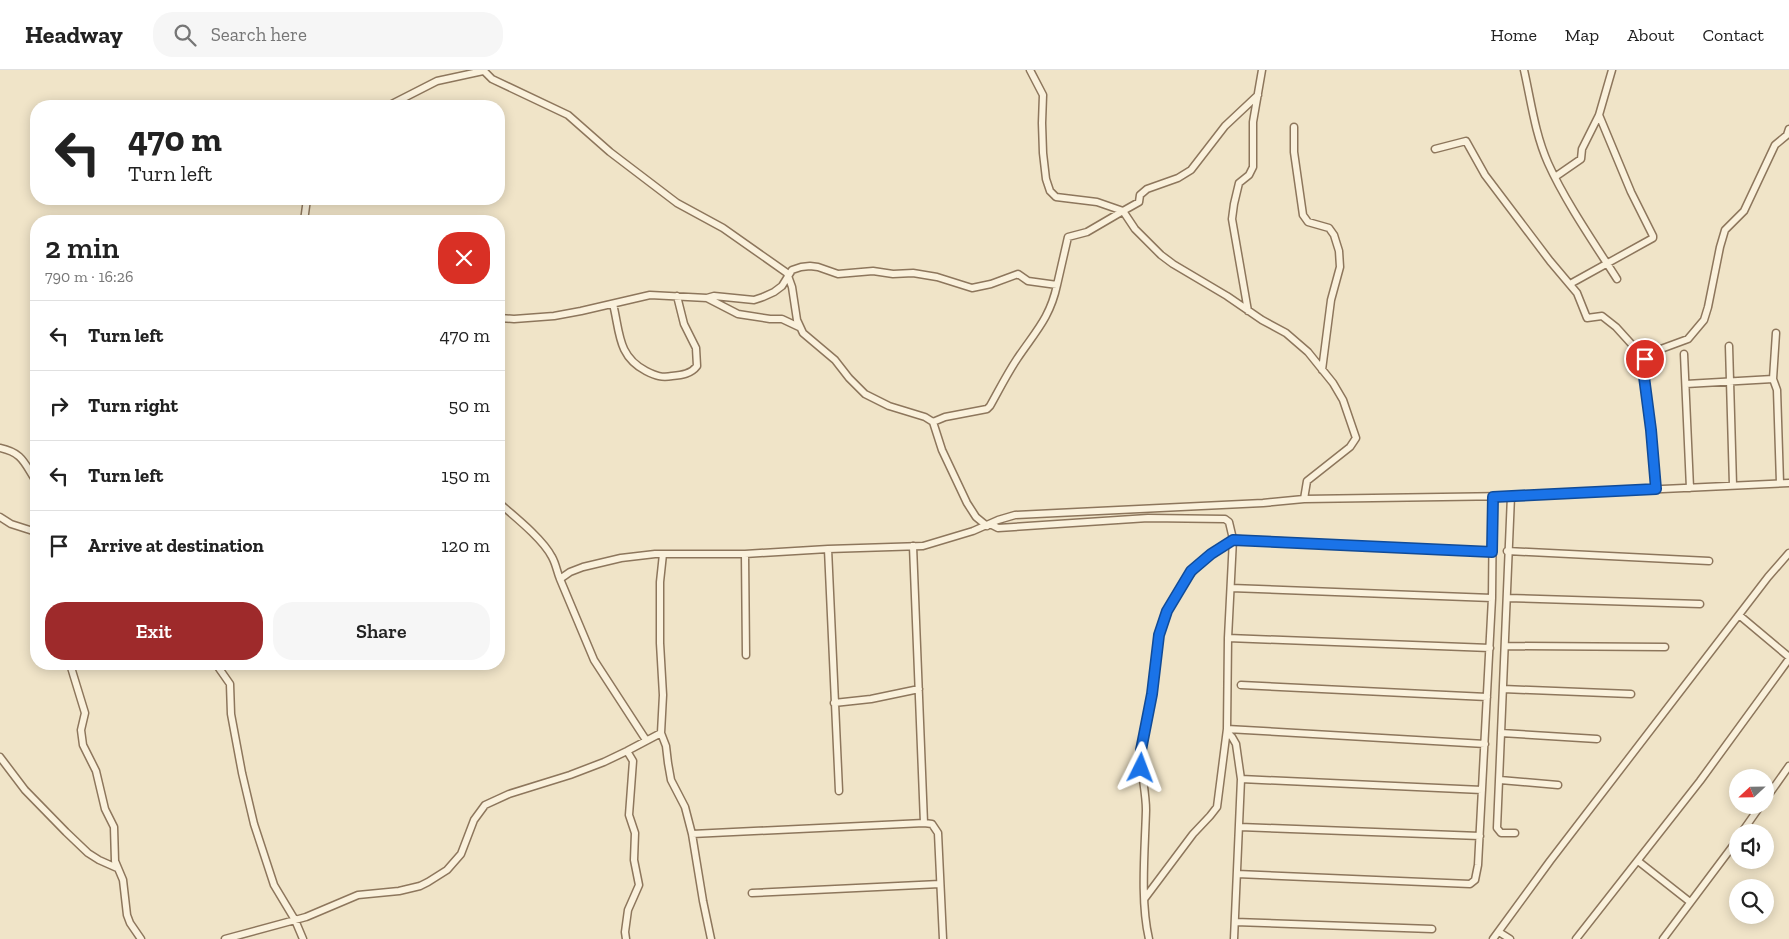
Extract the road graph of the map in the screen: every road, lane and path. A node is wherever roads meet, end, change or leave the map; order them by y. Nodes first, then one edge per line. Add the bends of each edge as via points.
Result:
1 (1030, 70) edge
2 (1262, 70) edge
3 (1524, 70) edge
4 (1612, 70) edge
5 (483, 71) edge
6 (1258, 95) junction
7 (400, 100) edge
8 (1598, 115) junction
9 (1294, 127) dead end
10 (1789, 129) edge
11 (1435, 149) dead end
12 (1555, 177) junction
13 (1123, 211) junction
14 (1608, 264) junction
15 (788, 275) junction
16 (1617, 279) dead end
17 (1570, 284) junction
18 (1057, 285) junction
19 (677, 296) junction
20 (707, 298) junction
21 (613, 304) junction
22 (1248, 311) junction
23 (505, 318) edge
24 (799, 327) junction
25 (1776, 333) dead end
26 (1729, 346) dead end
27 (1684, 354) dead end
28 (1645, 359) junction
29 (1322, 370) junction
30 (1773, 379) junction
31 (1730, 382) junction
32 (1686, 384) junction
33 (933, 422) junction
34 (0, 448) edge
35 (30, 471) edge
36 (1780, 483) junction
37 (1789, 483) edge
38 (1733, 485) junction
39 (1690, 488) junction
40 (1656, 489) junction
41 (1511, 496) junction
42 (1493, 497) junction
43 (1304, 499) junction
44 (505, 509) edge
45 (0, 517) edge
46 (989, 525) junction
47 (30, 530) edge
48 (1233, 540) junction
49 (913, 546) junction
50 (828, 549) junction
51 (1507, 551) junction
52 (1492, 552) junction
53 (1789, 553) edge
54 (663, 554) junction
55 (745, 554) junction
56 (1709, 561) dead end
57 (560, 580) junction
58 (1231, 588) junction
59 (1492, 598) junction
60 (1507, 598) junction
61 (1700, 604) dead end
62 (1739, 615) junction
63 (1228, 638) junction
64 (1505, 646) junction
65 (1665, 647) dead end
66 (1490, 648) junction
67 (746, 656) dead end
68 (1789, 658) edge
69 (72, 670) edge
70 (220, 670) edge
71 (1241, 685) dead end
72 (919, 689) junction
73 (1503, 689) junction
74 (1631, 694) dead end
75 (1487, 697) junction
76 (834, 704) junction
77 (1227, 730) junction
78 (661, 733) junction
79 (1501, 733) junction
80 (1597, 738) dead end
81 (646, 740) junction
82 (1485, 744) junction
83 (627, 751) junction
84 (0, 757) edge
85 (1789, 766) edge
86 (1241, 779) junction
87 (1500, 780) junction
88 (1558, 785) dead end
89 (1774, 787) edge
90 (1482, 790) junction
91 (839, 791) dead end
92 (924, 823) junction
93 (1240, 827) junction
94 (1515, 833) dead end
95 (692, 834) junction
96 (1480, 836) junction
97 (1729, 850) edge
98 (1638, 860) junction
99 (117, 868) junction
100 (1237, 874) junction
101 (940, 884) junction
102 (752, 893) dead end
103 (1145, 898) junction
104 (1690, 902) junction
105 (295, 920) junction
106 (1235, 922) junction
107 (1432, 929) dead end
108 (1499, 932) junction
109 (141, 939) edge
110 (225, 939) edge
111 (304, 939) edge
112 (626, 939) edge
113 (711, 939) edge
114 (943, 939) edge
115 (1149, 939) edge
116 (1234, 939) edge
117 (1493, 939) edge
118 (1510, 939) edge
119 (1576, 939) edge
120 (1662, 939) edge

1 - 13 street via 1044,95 1042,148 1050,191 1056,197 1097,202
2 - 6 street
3 - 12 street via 1542,146
4 - 8 street
5 - 7 street via 437,81
5 - 15 street via 492,79 568,115 677,204 723,228
6 - 13 street via 1225,126 1192,170 1147,189 1140,195 1139,202
6 - 22 street via 1253,122 1253,167 1239,183 1232,219
8 - 12 street via 1582,149 1581,159
8 - 14 street via 1654,236
9 - 29 street via 1302,215 1308,222 1329,228 1339,251 1340,267 1331,300
10 - 28 street via 1775,145 1744,210 1726,230 1704,320 1688,339 1650,353
11 - 17 street via 1466,141 1485,175
12 - 14 street
13 - 18 street via 1087,232 1068,236
13 - 22 street via 1135,229 1161,255
14 - 16 street
14 - 17 street
15 - 18 street via 794,269 810,266 838,274 873,271 913,273 972,288 1018,274 1028,281
15 - 20 street via 774,292 754,300
15 - 24 street
17 - 28 street via 1587,318 1602,316
18 - 33 street via 1049,313 1003,379 990,406
19 - 20 street
19 - 21 street via 650,295
19 - 21 street via 684,324 696,348 697,366 685,374 664,378 631,361 622,346
20 - 24 street via 738,314 782,319
21 - 23 street via 554,316
22 - 29 street via 1286,333 1308,352
24 - 33 street via 865,394 889,406 925,416
25 - 30 street
26 - 31 street
27 - 32 street
28 - 40 street via 1643,369
29 - 43 street via 1343,400 1356,438 1350,447 1307,481
30 - 31 street
30 - 36 street via 1777,390
31 - 32 street
31 - 38 street
32 - 39 street
33 - 46 street via 942,450 967,503 976,517
34 - 35 street via 21,457
36 - 37 street
36 - 38 street
38 - 39 street
39 - 40 street
40 - 41 street
41 - 42 street
41 - 51 street
42 - 43 street
42 - 52 street
43 - 46 street via 1015,515
44 - 57 street via 549,552
45 - 47 street
46 - 48 street via 998,528 1148,518 1226,519 1230,522
46 - 49 street via 940,542
48 - 52 street
48 - 58 street
48 - 103 street via 1191,571 1167,611 1159,635 1141,750 1146,806
49 - 50 street
49 - 72 street
50 - 55 street
50 - 76 street
51 - 56 street
51 - 60 street
52 - 59 street
53 - 62 street
54 - 55 street
54 - 57 street via 621,558 583,567
54 - 78 street via 660,582
55 - 67 street
57 - 81 street via 594,660
58 - 59 street
58 - 63 street
59 - 66 street
60 - 61 street
60 - 64 street
62 - 68 street
62 - 108 street
63 - 66 street
63 - 77 street
64 - 65 street
64 - 73 street
66 - 75 street
68 - 98 street via 1706,774
69 - 99 street via 84,713 81,730 84,750 96,771 105,809 114,827
70 - 105 street via 230,684 231,714 254,824 274,885
71 - 75 street
72 - 76 street
72 - 92 street
73 - 74 street
73 - 79 street
75 - 82 street
76 - 91 street
77 - 82 street
77 - 86 street via 1236,744
77 - 103 street via 1217,806
78 - 81 street
78 - 95 street via 671,780 685,807
79 - 80 street
79 - 87 street
81 - 83 street
82 - 90 street
83 - 105 street via 485,805 474,820 461,854 447,870 428,882 399,890 358,895
83 - 112 street via 633,761 629,814 635,836 638,885 628,910
84 - 99 street via 25,790 88,853
85 - 89 street
86 - 90 street
86 - 93 street
87 - 88 street
87 - 94 street via 1497,830
90 - 96 street
92 - 95 street
92 - 101 street via 935,826 938,832
93 - 96 street
93 - 100 street
95 - 113 street
96 - 100 street via 1477,872 1470,884
97 - 104 street
98 - 104 street
98 - 119 street
99 - 109 street via 124,887 127,915
100 - 106 street
101 - 102 street
101 - 114 street
103 - 115 street
104 - 120 street
105 - 110 street
105 - 111 street
106 - 107 street
106 - 116 street
108 - 117 street
108 - 118 street

